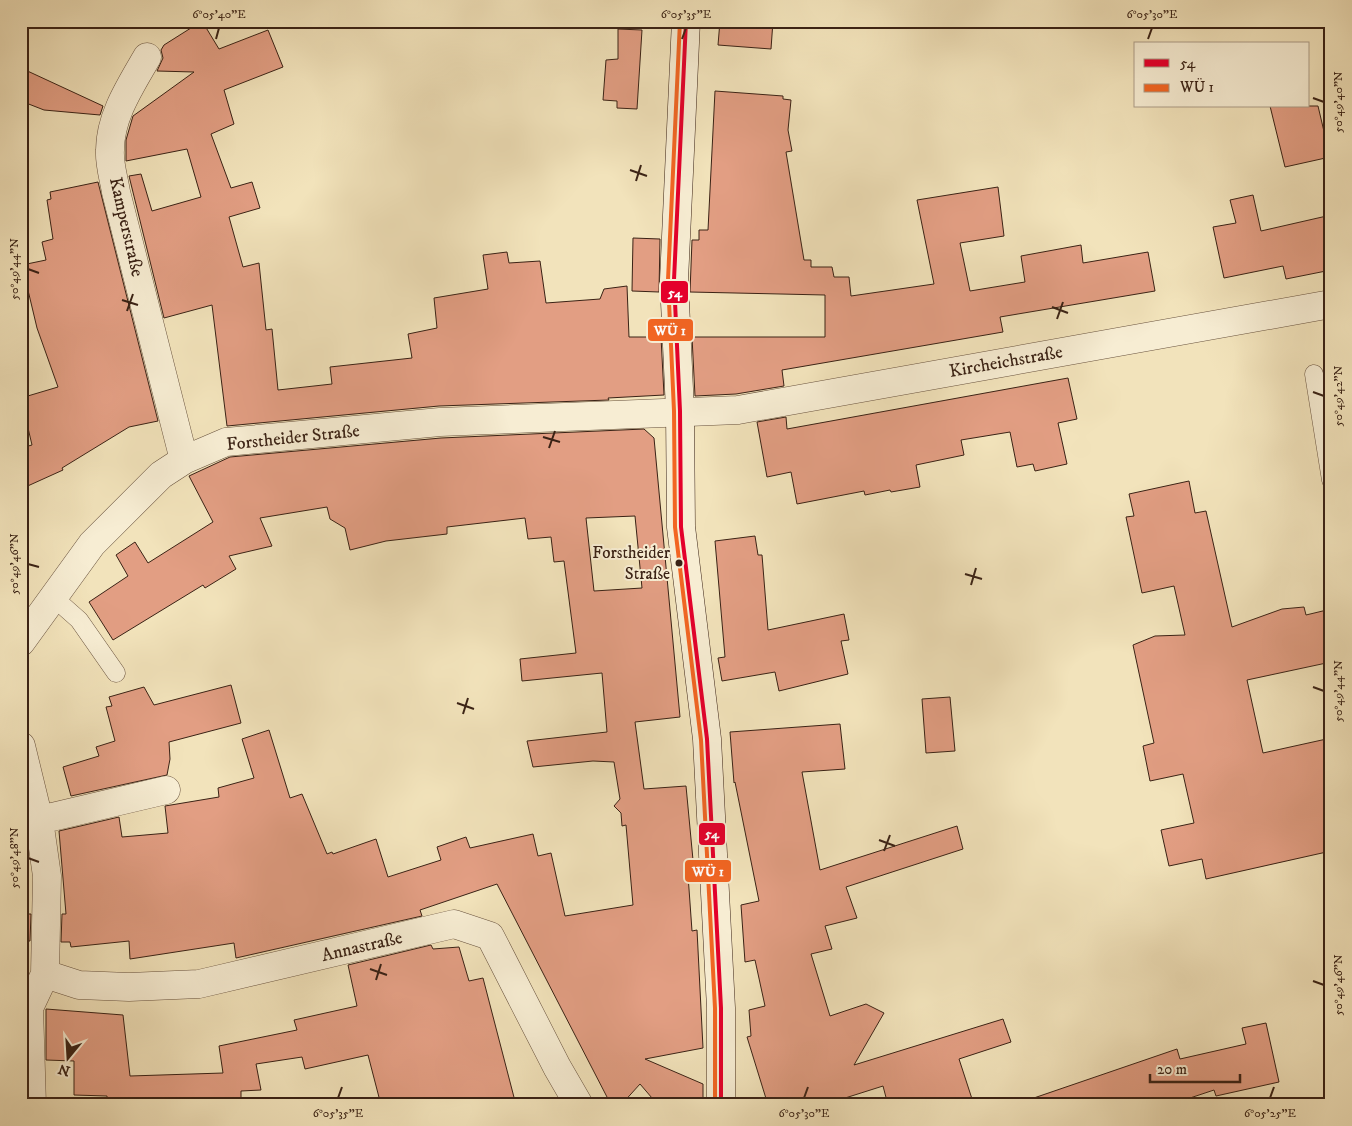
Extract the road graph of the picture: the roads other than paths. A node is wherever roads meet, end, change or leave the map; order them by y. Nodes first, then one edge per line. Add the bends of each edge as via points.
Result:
1 (686, 21) edge
2 (147, 57) dead end
3 (1331, 304) edge
4 (1314, 374) dead end
5 (680, 411) junction
6 (184, 460) junction
7 (1331, 480) edge
8 (54, 597) junction
9 (21, 642) edge
10 (116, 673) dead end
11 (21, 746) edge
12 (166, 790) dead end
13 (30, 821) edge
14 (45, 974) junction
15 (32, 1105) edge
16 (579, 1105) edge
17 (721, 1105) edge

1 - 5 street via 674,280
2 - 6 street, Kamperstraße via 124,96 114,124 110,150 116,192
3 - 5 street, Kircheichstraße via 738,410
4 - 7 lane
5 - 6 street, Forstheider Straße via 440,422 226,442
5 - 17 street via 681,527 707,739 721,1008
6 - 8 street, Forstheider Straße via 161,475 92,544
8 - 9 street, Forstheider Straße
8 - 10 lane via 79,620
11 - 13 street
12 - 13 street
13 - 14 street via 47,876
14 - 15 street via 29,1008
14 - 16 street, Annastraße via 79,985 129,988 199,984 454,924 490,936

